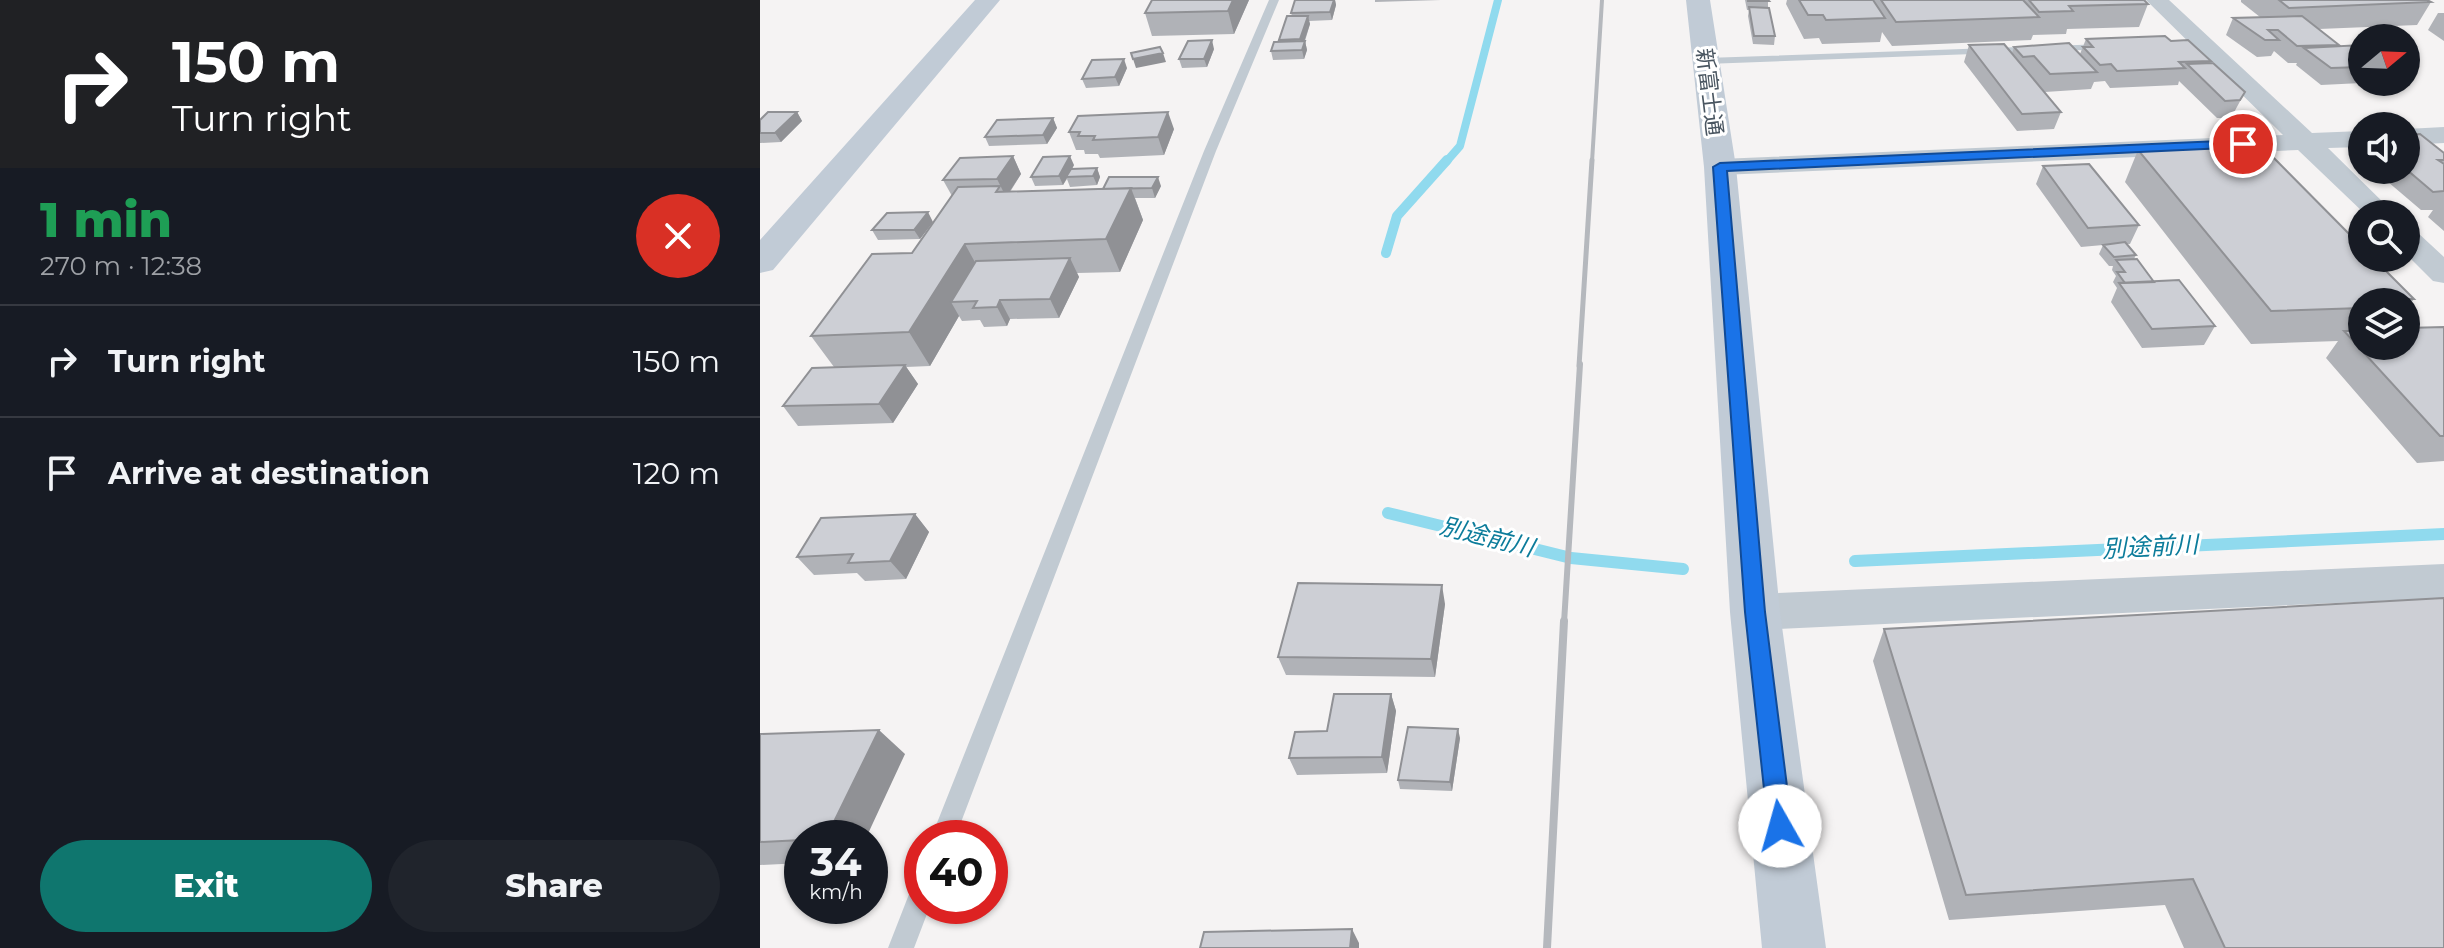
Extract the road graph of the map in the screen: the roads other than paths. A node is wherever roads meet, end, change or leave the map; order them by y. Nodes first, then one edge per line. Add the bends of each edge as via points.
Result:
1 (988, 0) edge
2 (1274, 0) edge
3 (1698, 0) edge
4 (2157, 0) edge
5 (2125, 46) edge
6 (1706, 61) junction
7 (2444, 135) edge
8 (2420, 136) edge
9 (2348, 139) edge
10 (2305, 141) junction
11 (1720, 167) junction
12 (2366, 200) edge
13 (2420, 251) edge
14 (760, 262) edge
15 (2444, 274) edge
16 (2444, 581) edge
17 (1755, 612) junction
18 (950, 820) edge
19 (910, 924) edge
20 (901, 948) edge
21 (1794, 948) edge

1 - 14 street
2 - 18 lane via 1210,151
3 - 6 street, 新富士通
4 - 10 street via 2194,44
5 - 6 lane
6 - 11 street, 新富士通
7 - 8 street
9 - 10 street
10 - 11 street
10 - 12 street
11 - 17 street, 新富士通
13 - 15 street
16 - 17 street
17 - 21 street, 新富士通
19 - 20 lane

